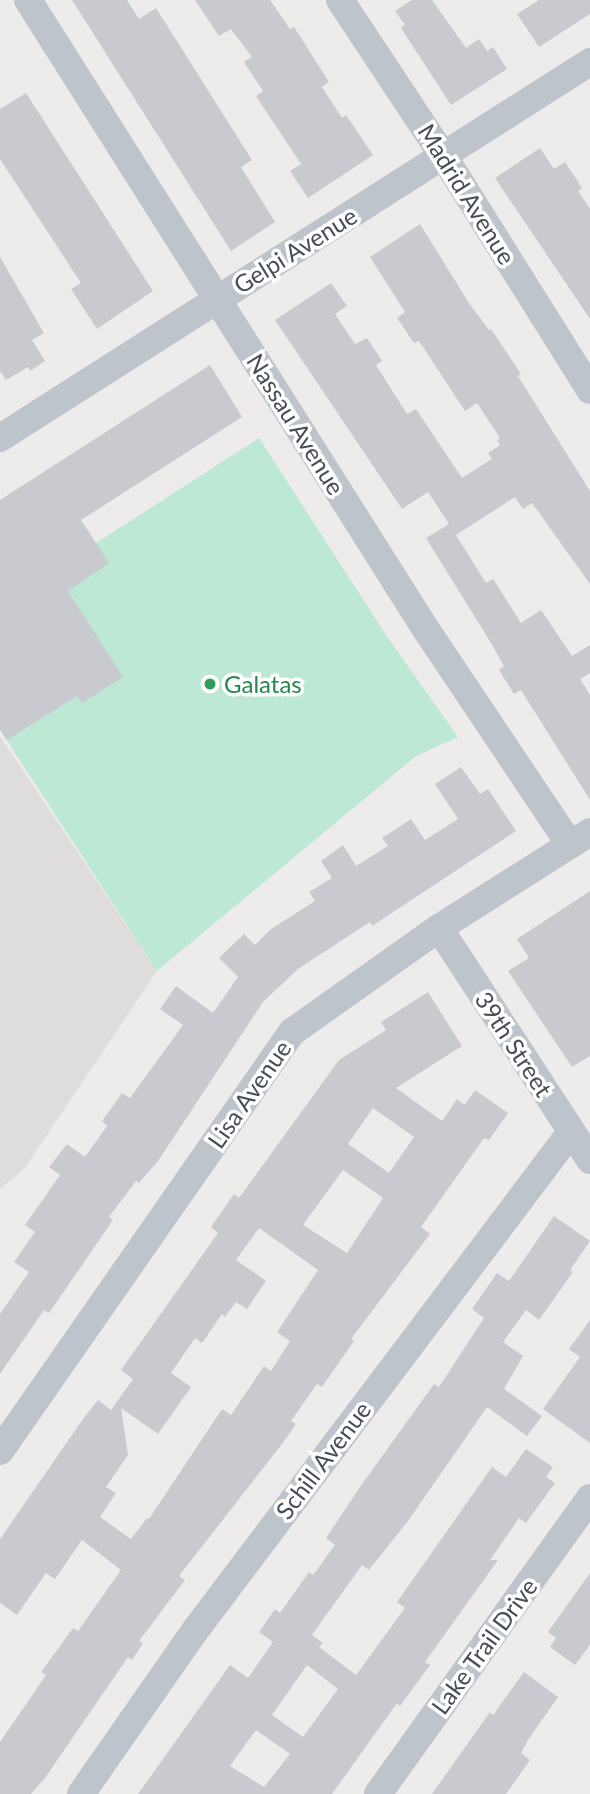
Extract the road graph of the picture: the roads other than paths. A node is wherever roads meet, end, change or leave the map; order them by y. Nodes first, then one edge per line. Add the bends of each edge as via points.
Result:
1 (27, 0) edge
2 (340, 0) edge
3 (590, 62) edge
4 (444, 157) junction
5 (217, 299) junction
6 (590, 390) edge
7 (0, 438) edge
8 (580, 838) edge
9 (439, 928) junction
10 (571, 1132) junction
11 (590, 1160) edge
12 (0, 1451) edge
13 (590, 1498) edge
14 (81, 1794) edge
15 (378, 1794) edge

1 - 5 street, Nassau Avenue
2 - 4 street, Madrid Avenue
3 - 4 street, Gelpi Avenue
4 - 5 street, Gelpi Avenue
4 - 6 street, Madrid Avenue
5 - 7 street, Gelpi Avenue
5 - 8 street, Nassau Avenue via 425,628
8 - 9 street, Lisa Avenue
9 - 10 street, 39th Street
9 - 12 street, Lisa Avenue via 292,1032
10 - 11 street, 39th Street
10 - 14 street, Schill Avenue via 197,1628
13 - 15 street, Lake Trail Drive

